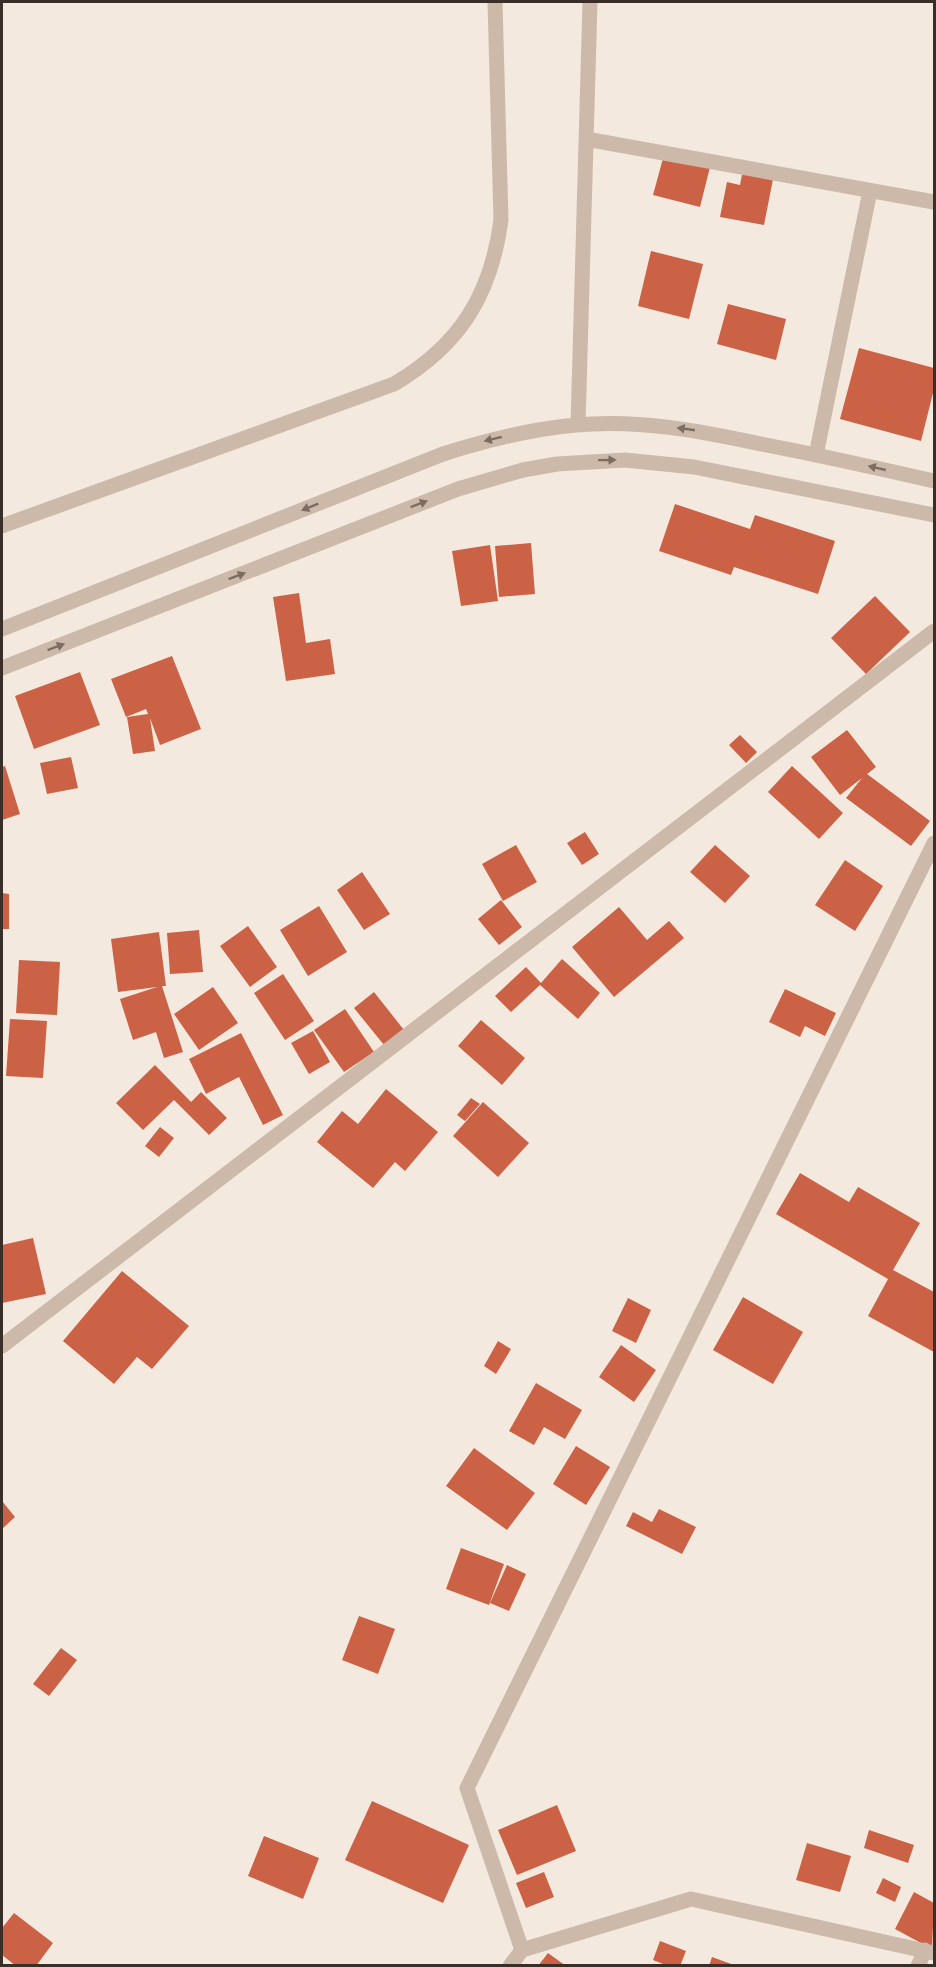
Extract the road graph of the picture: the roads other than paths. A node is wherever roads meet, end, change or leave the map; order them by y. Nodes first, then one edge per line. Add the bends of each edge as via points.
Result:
1 (495, 2) edge
2 (590, 2) edge
3 (586, 139) junction
4 (870, 191) junction
5 (934, 202) edge
6 (578, 425) junction
7 (816, 455) junction
8 (934, 481) edge
9 (934, 515) edge
10 (2, 526) edge
11 (2, 629) edge
12 (934, 631) edge
13 (2, 668) edge
14 (934, 843) edge
15 (2, 1328) edge
16 (18, 1334) junction
17 (2, 1346) edge
18 (522, 1950) junction
19 (930, 1951) edge
20 (510, 1965) edge
21 (918, 1965) edge

1 - 10 street via 501,220 498,243 475,307 448,343 394,384
2 - 3 street
3 - 4 street
3 - 6 street
4 - 5 street
4 - 7 street
7 -> 6 street via 659,426
6 -> 11 street via 509,435 443,454
8 -> 7 street
13 -> 9 street via 458,489 557,464 625,460 671,464
12 - 16 street
14 - 18 street via 467,1788
15 - 16 street
16 - 17 street
18 - 19 street via 691,1899
18 - 20 street
19 - 21 street

